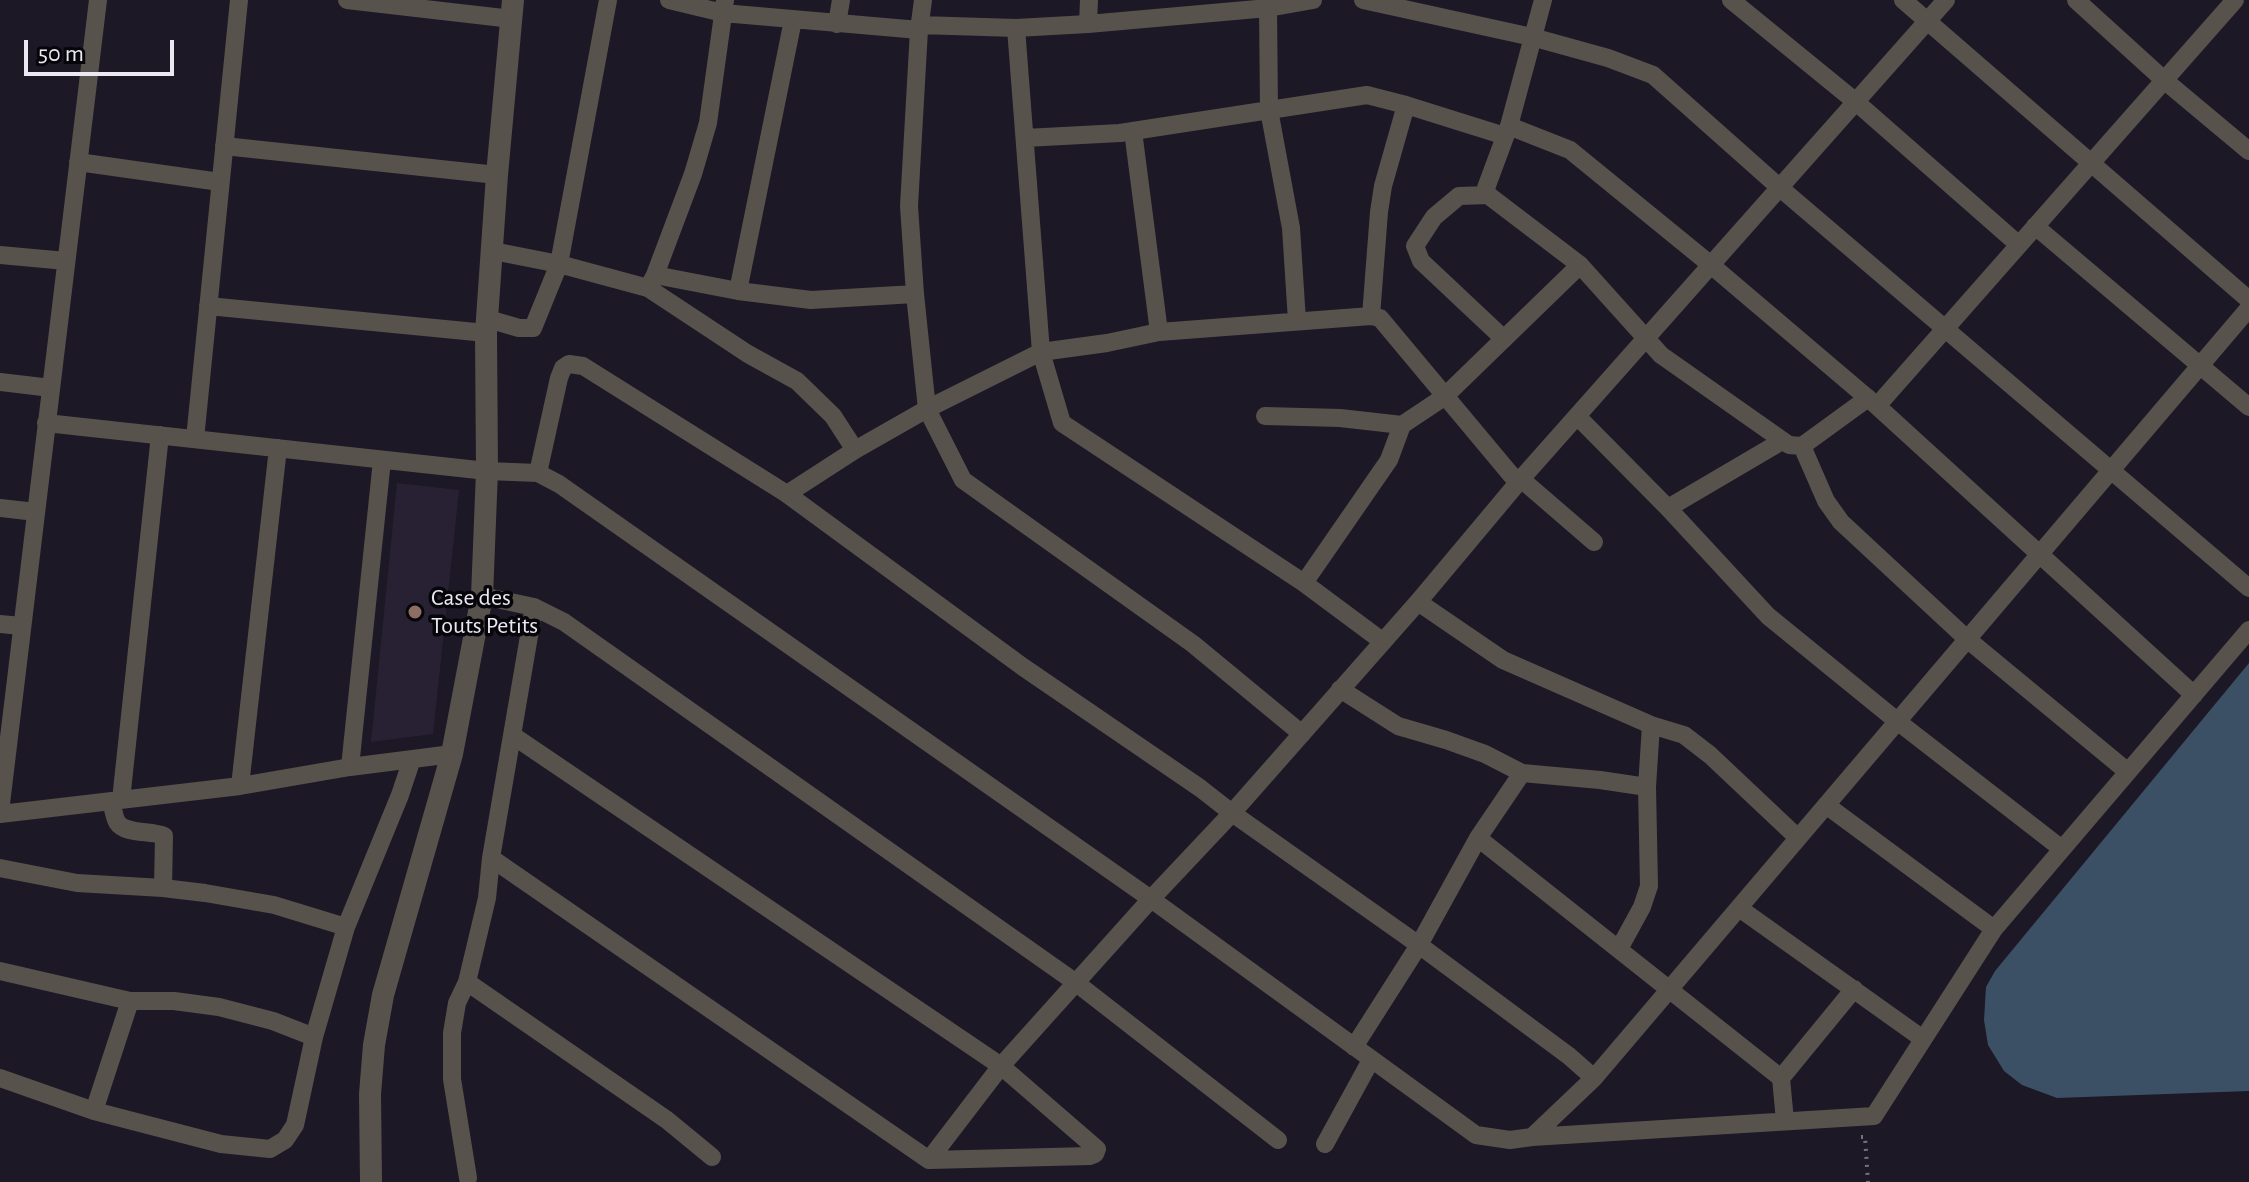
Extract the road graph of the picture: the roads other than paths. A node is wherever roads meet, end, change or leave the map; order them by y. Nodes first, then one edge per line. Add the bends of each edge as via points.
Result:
1 (98, 0) edge
2 (239, 0) edge
3 (608, 0) edge
4 (669, 0) edge
5 (841, 0) edge
6 (923, 0) edge
7 (1089, 0) edge
8 (1363, 0) edge
9 (1543, 0) edge
10 (1731, 0) edge
11 (1903, 0) edge
12 (1946, 0) edge
13 (2076, 0) edge
14 (2235, 0) edge
15 (359, 1) edge
16 (1304, 1) edge
17 (724, 6) edge
18 (1268, 8) junction
19 (512, 9) edge
20 (793, 20) junction
21 (1927, 21) junction
22 (837, 24) junction
23 (1088, 24) junction
24 (919, 27) junction
25 (1016, 28) junction
26 (1532, 37) junction
27 (2164, 80) junction
28 (1856, 102) junction
29 (1406, 105) junction
30 (1269, 110) junction
31 (1133, 131) junction
32 (1507, 131) junction
33 (1025, 138) junction
34 (224, 146) junction
35 (2249, 151) edge
36 (78, 162) junction
37 (2091, 164) junction
38 (497, 175) junction
39 (220, 182) junction
40 (1779, 187) junction
41 (1488, 195) junction
42 (2035, 226) junction
43 (2019, 245) junction
44 (493, 251) junction
45 (0, 255) edge
46 (66, 261) junction
47 (559, 264) junction
48 (1580, 265) junction
49 (1711, 265) junction
50 (652, 281) junction
51 (738, 291) junction
52 (915, 294) junction
53 (2249, 300) edge
54 (208, 306) junction
55 (2249, 308) edge
56 (1371, 316) junction
57 (1297, 321) junction
58 (487, 326) junction
59 (1946, 327) junction
60 (1159, 332) junction
61 (1646, 338) junction
62 (1504, 339) junction
63 (1041, 352) junction
64 (2201, 365) junction
65 (0, 382) edge
66 (51, 388) junction
67 (1444, 397) junction
68 (1872, 402) junction
69 (2249, 407) edge
70 (927, 409) junction
71 (1265, 416) dead end
72 (1577, 416) junction
73 (46, 423) junction
74 (1402, 425) junction
75 (160, 435) junction
76 (195, 439) junction
77 (1782, 441) junction
78 (1802, 446) junction
79 (278, 448) junction
80 (855, 450) junction
81 (382, 460) junction
82 (487, 471) junction
83 (2110, 471) junction
84 (538, 473) junction
85 (1521, 479) junction
86 (787, 494) junction
87 (0, 508) edge
88 (1668, 508) junction
89 (36, 512) junction
90 (1594, 542) dead end
91 (2039, 554) junction
92 (1304, 583) junction
93 (2249, 588) edge
94 (482, 596) junction
95 (1418, 602) junction
96 (534, 607) junction
97 (0, 624) edge
98 (21, 626) junction
99 (2249, 630) edge
100 (1967, 639) junction
101 (1382, 641) junction
102 (1340, 689) junction
103 (2194, 695) junction
104 (1897, 721) junction
105 (1651, 725) junction
106 (1302, 734) junction
107 (512, 735) junction
108 (4, 738) edge
109 (452, 754) junction
110 (412, 759) junction
111 (350, 767) junction
112 (2128, 772) junction
113 (1522, 773) junction
114 (240, 786) junction
115 (1647, 787) junction
116 (116, 801) junction
117 (1826, 805) junction
118 (0, 813) edge
119 (1232, 813) junction
120 (1478, 838) junction
121 (1798, 838) junction
122 (2062, 849) junction
123 (491, 858) junction
124 (0, 868) edge
125 (163, 888) junction
126 (1151, 899) junction
127 (1739, 908) junction
128 (346, 927) junction
129 (1994, 929) junction
130 (1419, 945) junction
131 (1619, 949) junction
132 (0, 971) edge
133 (467, 982) junction
134 (1075, 982) junction
135 (1669, 989) junction
136 (1854, 989) junction
137 (130, 1001) junction
138 (314, 1037) junction
139 (1923, 1039) junction
140 (1354, 1047) junction
141 (1371, 1060) junction
142 (1001, 1066) junction
143 (0, 1078) edge
144 (1594, 1078) junction
145 (1781, 1078) junction
146 (94, 1111) junction
147 (1785, 1121) junction
148 (1532, 1137) junction
149 (1278, 1140) dead end
150 (1325, 1144) dead end
151 (712, 1157) dead end
152 (929, 1160) junction
153 (468, 1178) dead end
154 (371, 1182) edge

1 - 36 street
2 - 34 street
3 - 47 street
4 - 17 street
5 - 22 street
6 - 24 street
7 - 23 street
8 - 26 street
9 - 26 street
10 - 28 street
11 - 21 street
12 - 21 street
13 - 27 street
14 - 27 street
15 - 19 street
16 - 18 street
17 - 20 street
17 - 50 street via 708,123
18 - 23 street
18 - 30 street
19 - 38 street
20 - 22 street
20 - 51 street
21 - 28 street
21 - 37 street
22 - 24 street
23 - 25 street
24 - 25 street
24 - 52 street via 909,206
25 - 33 street
26 - 32 street
26 - 40 street via 1653,75
27 - 35 street
27 - 37 street
28 - 40 street
28 - 43 street
29 - 30 street via 1367,95
29 - 32 street
29 - 56 street via 1383,186
30 - 31 street
30 - 57 street via 1291,228
31 - 33 street
31 - 60 street
32 - 41 street
32 - 49 street via 1570,150
33 - 63 street
34 - 38 street
34 - 39 street
36 - 39 street
36 - 46 street
37 - 42 street
37 - 53 street
38 - 44 street
39 - 54 street
40 - 49 street
40 - 59 street
41 - 48 street
41 - 62 street via 1459,196 1434,217 1415,246 1421,261
42 - 43 street
42 - 64 street
43 - 59 street
44 - 47 street
44 - 58 street
45 - 46 street
46 - 66 street
47 - 50 street
47 - 58 street via 533,328
48 - 61 street
48 - 62 street
49 - 61 street
49 - 68 street
50 - 51 street
50 - 80 street via 748,354 797,381 833,416
51 - 52 street via 811,300
52 - 70 street
54 - 58 street
54 - 76 street
55 - 64 street
56 - 57 street
56 - 67 street via 1380,318
57 - 60 street
58 - 82 street
59 - 68 street
59 - 83 street
60 - 63 street
61 - 72 street
61 - 77 street via 1661,355
62 - 67 street
63 - 70 street
63 - 92 street via 1062,423
64 - 69 street
64 - 83 street
65 - 66 street
66 - 73 street
67 - 74 street
67 - 85 street via 1512,476
68 - 78 street
68 - 91 street
70 - 80 street
70 - 106 street via 963,480 1193,644
71 - 74 street
72 - 85 street
72 - 88 street
73 - 75 street
73 - 89 street
74 - 92 street via 1389,460
75 - 76 street
75 - 116 street
76 - 79 street
77 - 78 street
77 - 88 street
78 - 100 street via 1841,522
79 - 81 street
79 - 114 street
80 - 86 street
81 - 82 street
81 - 111 street
82 - 84 street
82 - 94 street
83 - 91 street
83 - 93 street
84 - 86 street via 559,378 563,368 574,364
84 - 126 street
85 - 90 street
85 - 95 street
86 - 119 street
87 - 89 street
88 - 104 street via 1768,616
89 - 98 street
91 - 100 street
91 - 103 street
92 - 101 street
94 - 96 street
94 - 109 street
95 - 101 street
95 - 105 street via 1503,660
96 - 107 street
96 - 134 street via 564,622
97 - 98 street
98 - 108 street
99 - 103 street
100 - 104 street
100 - 112 street
101 - 102 street
102 - 106 street
102 - 113 street via 1398,726 1485,754
103 - 112 street
104 - 117 street
104 - 122 street
105 - 115 street
105 - 121 street via 1684,735
106 - 119 street
107 - 123 street
107 - 142 street
108 - 118 street
109 - 110 street
109 - 154 street via 381,1008 370,1094
110 - 111 street
110 - 128 street
111 - 114 street
112 - 122 street
113 - 115 street
113 - 120 street
114 - 116 street
115 - 131 street via 1649,886
116 - 118 street
116 - 125 street via 117,822 125,829 164,836
117 - 121 street
117 - 129 street
119 - 126 street
119 - 130 street
120 - 130 street
120 - 131 street
121 - 127 street
122 - 129 street
123 - 133 street
123 - 152 street
124 - 125 street via 77,883
125 - 128 street via 274,905
126 - 134 street
126 - 140 street
127 - 135 street
127 - 136 street
128 - 138 street
129 - 139 street
130 - 140 street
130 - 144 street
131 - 135 street
132 - 137 street
133 - 151 street
133 - 153 street via 452,1033 452,1079
134 - 142 street
134 - 149 street
135 - 144 street
135 - 145 street
136 - 139 street
136 - 145 street
137 - 138 street via 219,1007
137 - 146 street
138 - 146 street via 295,1125 270,1149 221,1144
139 - 147 street via 1874,1116
140 - 141 street
141 - 148 street via 1476,1135
141 - 150 street
142 - 152 street
142 - 152 street via 1097,1149 1095,1154
143 - 146 street
144 - 148 street
145 - 147 street
147 - 148 street

